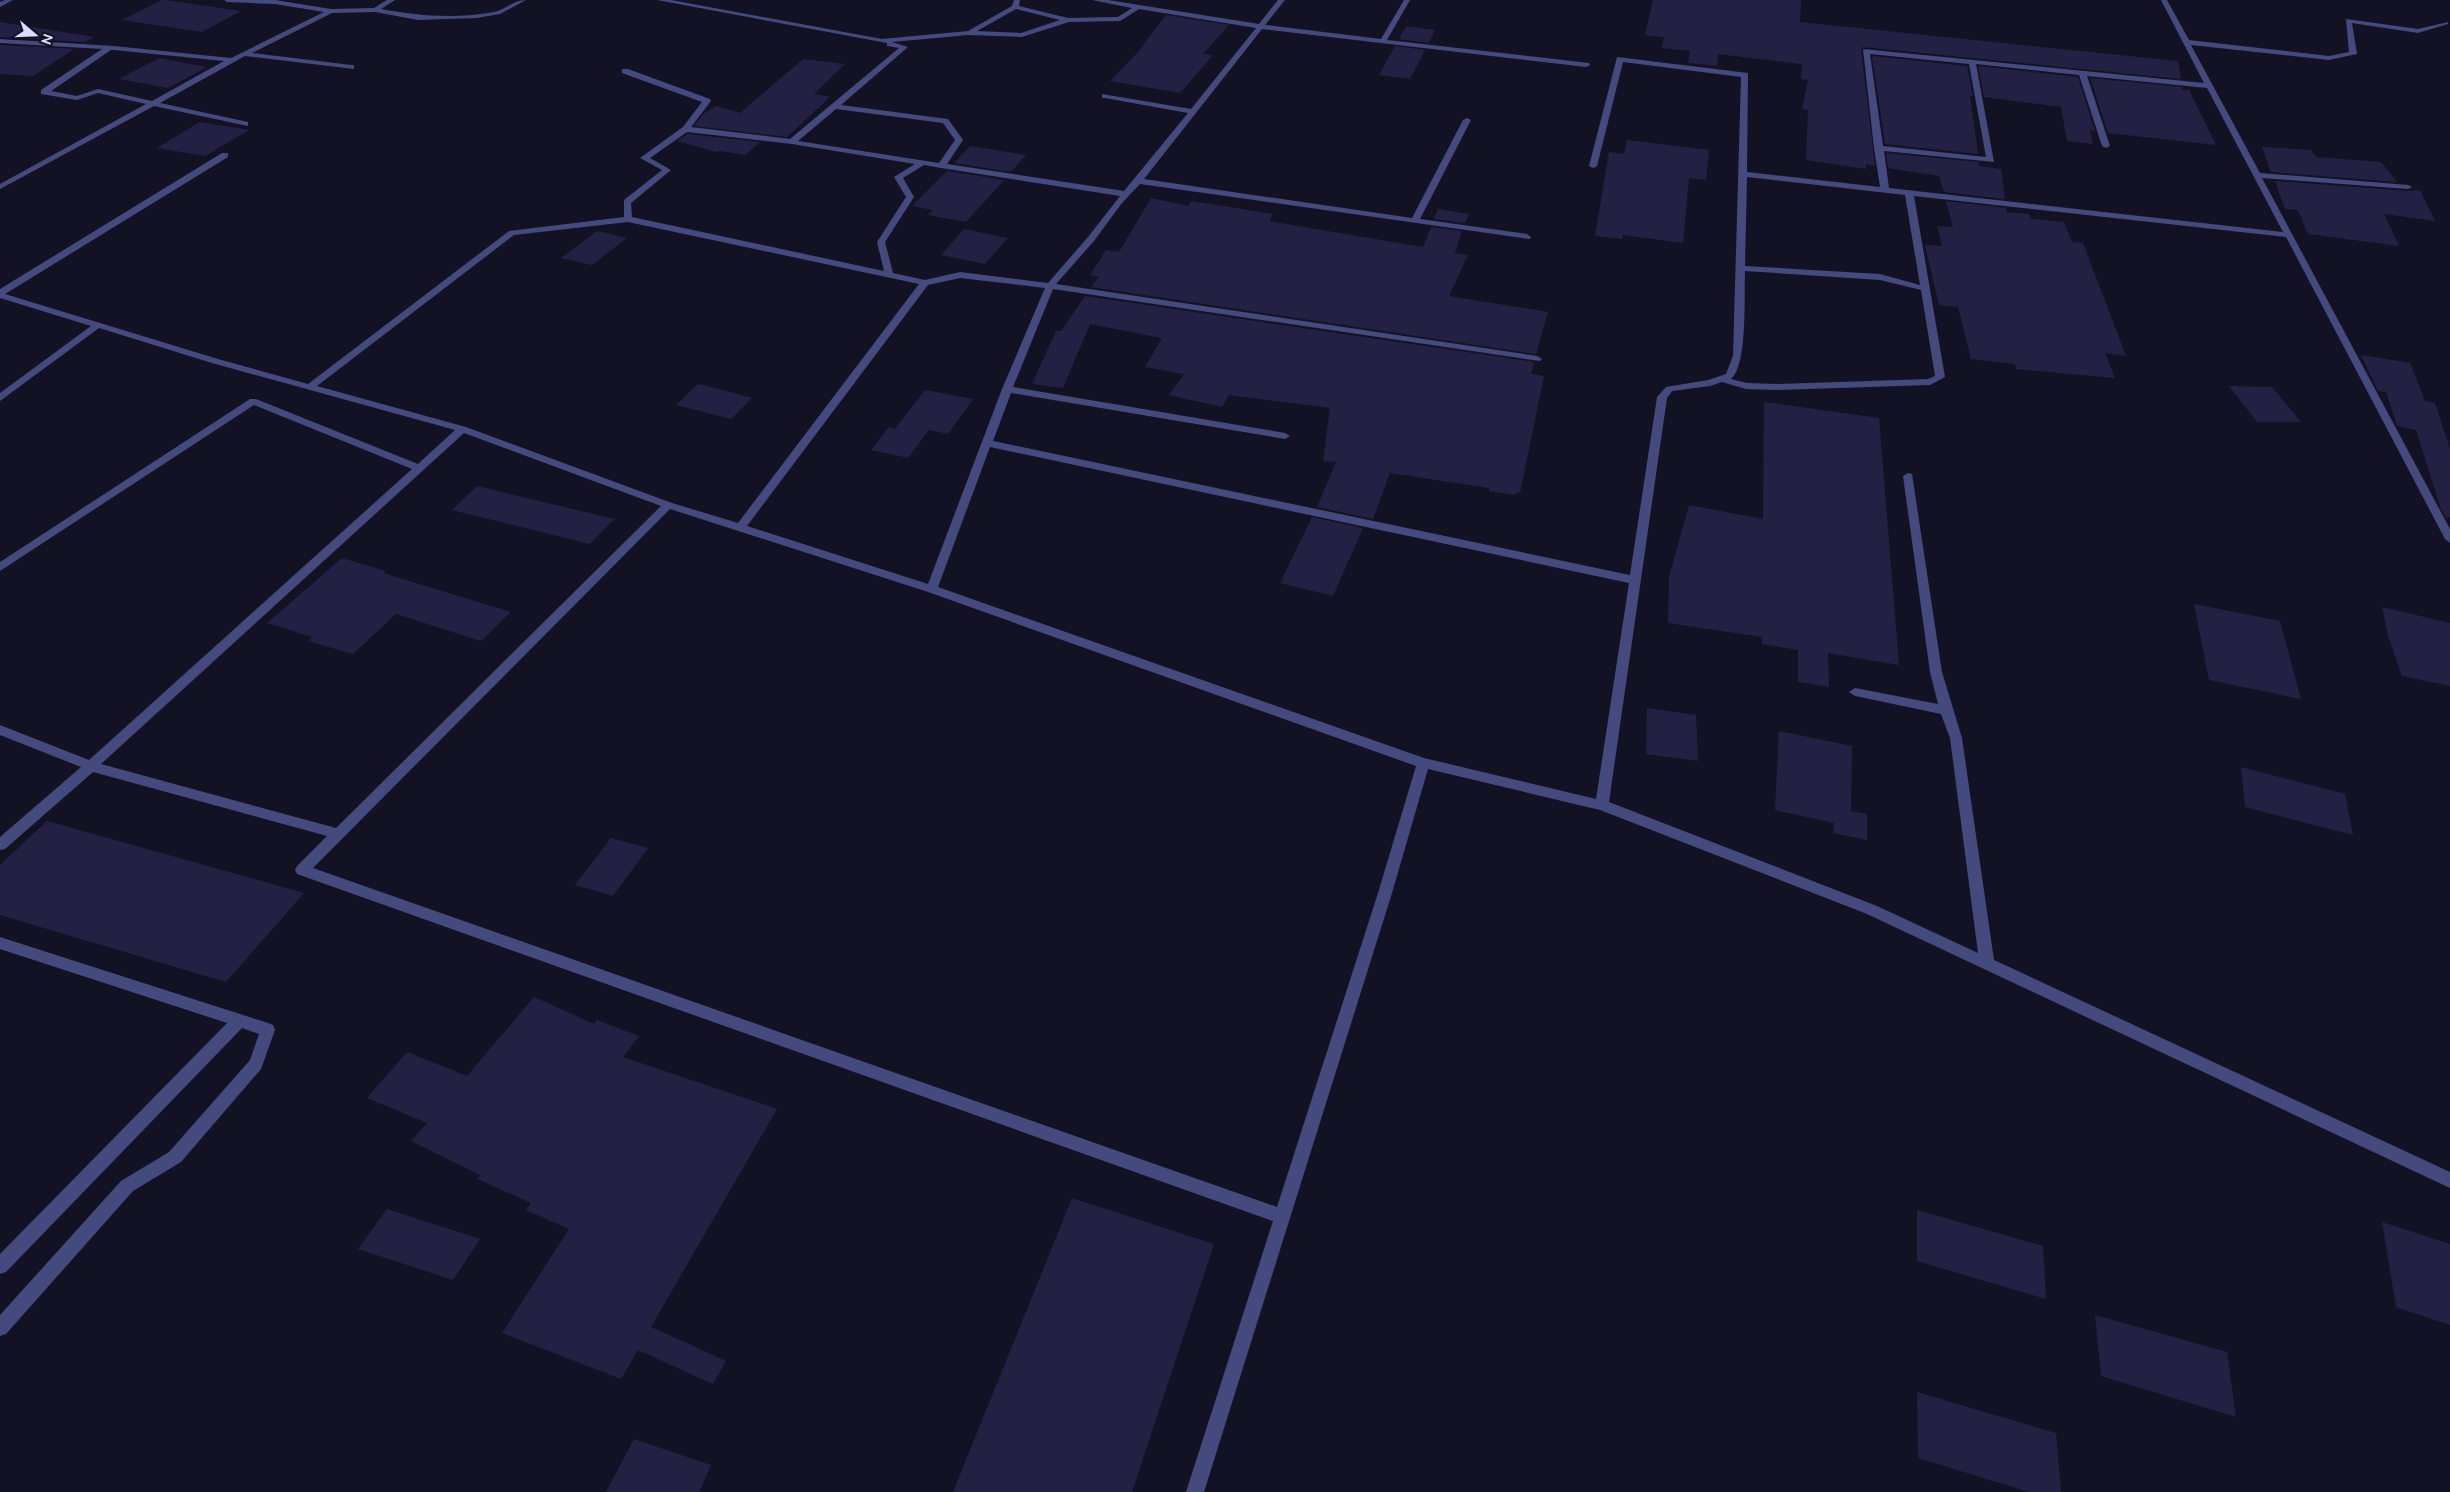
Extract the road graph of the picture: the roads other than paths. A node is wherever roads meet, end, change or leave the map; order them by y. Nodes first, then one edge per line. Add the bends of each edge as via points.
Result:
1 (10, 0) edge
2 (227, 0) edge
3 (392, 0) edge
4 (523, 0) edge
5 (660, 0) edge
6 (1095, 0) edge
7 (1282, 0) edge
8 (1407, 0) edge
9 (2164, 0) edge
10 (277, 1) edge
11 (1016, 3) edge
12 (0, 5) edge
13 (1138, 7) junction
14 (375, 10) junction
15 (331, 11) junction
16 (1068, 20) junction
17 (2446, 23) dead end
18 (1262, 28) junction
19 (968, 34) junction
20 (878, 40) junction
21 (0, 41) edge
22 (1383, 41) junction
23 (2186, 42) junction
24 (109, 48) junction
25 (244, 54) junction
26 (232, 60) junction
27 (1972, 63) junction
28 (1586, 66) dead end
29 (351, 67) dead end
30 (625, 71) dead end
31 (2082, 73) junction
32 (2210, 86) junction
33 (1105, 96) dead end
34 (154, 103) junction
35 (834, 106) junction
36 (1194, 112) junction
37 (1467, 120) dead end
38 (245, 124) dead end
39 (686, 129) junction
40 (792, 142) junction
41 (2106, 146) dead end
42 (1878, 148) junction
43 (225, 154) dead end
44 (922, 163) junction
45 (941, 166) junction
46 (1594, 166) dead end
47 (1743, 174) junction
48 (2257, 175) junction
49 (1138, 181) junction
50 (0, 187) edge
51 (2408, 187) dead end
52 (1885, 190) junction
53 (1909, 192) junction
54 (1124, 194) junction
55 (628, 219) junction
56 (1415, 221) junction
57 (2288, 235) junction
58 (1527, 237) dead end
59 (1741, 268) junction
60 (889, 276) junction
61 (925, 284) junction
62 (1050, 286) junction
63 (1926, 290) junction
64 (0, 294) edge
65 (98, 325) junction
66 (1537, 358) dead end
67 (1722, 379) junction
68 (310, 387) junction
69 (1007, 389) junction
70 (0, 398) edge
71 (462, 429) junction
72 (1285, 436) dead end
73 (987, 443) junction
74 (419, 468) junction
75 (1908, 476) dead end
76 (668, 505) junction
77 (739, 529) junction
78 (2450, 539) edge
79 (0, 567) edge
80 (1635, 580) junction
81 (932, 589) junction
82 (1855, 692) dead end
83 (1946, 710) junction
84 (0, 730) edge
85 (1422, 763) junction
86 (91, 766) junction
87 (1602, 805) junction
88 (338, 834) junction
89 (0, 845) edge
90 (0, 943) edge
91 (1988, 964) junction
92 (239, 1021) junction
93 (2450, 1180) edge
94 (1281, 1216) junction
95 (0, 1266) edge
96 (0, 1328) edge
97 (1195, 1492) edge

1 - 12 street
2 - 10 street
3 - 14 street
4 - 14 street via 498,13 476,16 418,18
5 - 20 street
6 - 13 street
7 - 18 street
8 - 22 street
9 - 23 street
10 - 15 street
11 - 16 street
11 - 19 street
13 - 16 street via 1120,18
13 - 18 street
14 - 15 street
15 - 25 street
16 - 19 street via 1022,35
17 - 23 street via 2418,31 2348,20 2353,54 2329,58
18 - 22 street
18 - 36 street
19 - 20 street
20 - 35 street via 904,48
21 - 24 street
22 - 28 street
23 - 32 street
24 - 26 street
24 - 34 street via 44,92 77,98 98,91
25 - 26 street
25 - 29 street
26 - 34 street
27 - 31 street
27 - 42 street via 1866,51
27 - 42 street via 1991,160
30 - 39 street via 707,101
31 - 32 street
31 - 41 street
32 - 48 street
33 - 36 street
34 - 38 street
34 - 50 street
35 - 40 street
35 - 45 street via 944,121 959,140
36 - 49 street
37 - 56 street
39 - 40 street
39 - 55 street via 644,158 667,170 627,202
40 - 44 street
42 - 52 street
43 - 64 street
44 - 45 street
44 - 60 street via 898,177 910,197 880,242
45 - 54 street
46 - 47 street via 1620,59 1745,75
47 - 52 street
47 - 59 street
48 - 51 street
48 - 57 street
49 - 54 street
49 - 56 street
52 - 53 street
53 - 57 street
53 - 63 street
54 - 62 street
55 - 60 street
55 - 68 street via 512,233
56 - 58 street
57 - 78 street
59 - 63 street via 1880,277
59 - 67 street via 1738,356 1730,376
60 - 61 street
61 - 62 street via 960,275
61 - 77 street
62 - 66 street
62 - 69 street
63 - 67 street via 1940,377 1930,382 1778,387 1746,386
64 - 65 street
65 - 68 street
65 - 70 street
67 - 80 street via 1669,389 1662,398
68 - 71 street
69 - 72 street
69 - 73 street
71 - 74 street
71 - 76 street
73 - 80 street
73 - 81 street
74 - 79 street via 254,401
74 - 86 street
75 - 83 street via 1936,672
76 - 77 street
76 - 88 street
77 - 81 street
80 - 87 street
81 - 85 street
82 - 83 street
83 - 91 street via 1956,738
84 - 86 street
85 - 87 street
85 - 94 street via 1385,893
86 - 88 street
86 - 89 street
87 - 91 street via 1872,910
88 - 94 street via 302,870
90 - 92 street
91 - 93 street
92 - 95 street
92 - 96 street via 268,1030 256,1064 175,1157 127,1186
94 - 97 street

